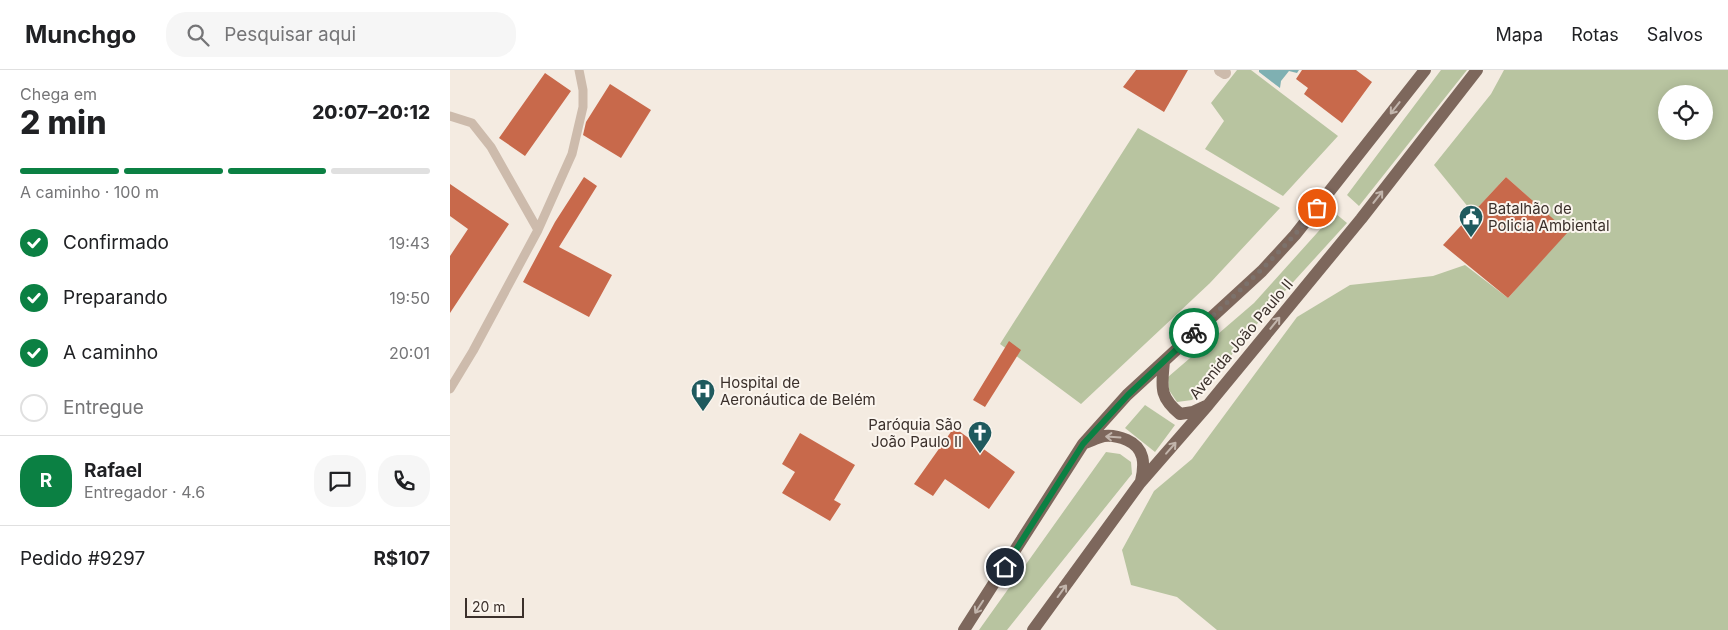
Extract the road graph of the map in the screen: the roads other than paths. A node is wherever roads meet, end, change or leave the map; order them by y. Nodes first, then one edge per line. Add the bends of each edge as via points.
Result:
1 (579, 70) edge
2 (1425, 70) edge
3 (1477, 70) edge
4 (450, 116) edge
5 (538, 230) junction
6 (1164, 361) junction
7 (453, 377) edge
8 (450, 389) edge
9 (1208, 405) junction
10 (1083, 444) junction
11 (1140, 483) junction
12 (964, 630) edge
13 (1033, 630) edge

1 - 5 lane via 583,107 572,154
2 -> 6 main road, Avenida João Paulo II via 1296,235 1262,271
9 -> 3 main road, Avenida João Paulo II via 1361,219
4 - 5 lane via 472,123 491,146
5 - 7 lane
6 - 9 main road via 1162,388 1169,405 1180,414
6 - 10 main road, Avenida João Paulo II
7 - 8 lane
11 -> 9 main road, Avenida João Paulo II
11 -> 10 main road via 1144,468 1141,451 1133,443 1120,437 1104,436
10 -> 12 main road, Avenida João Paulo II
13 -> 11 main road, Avenida João Paulo II

